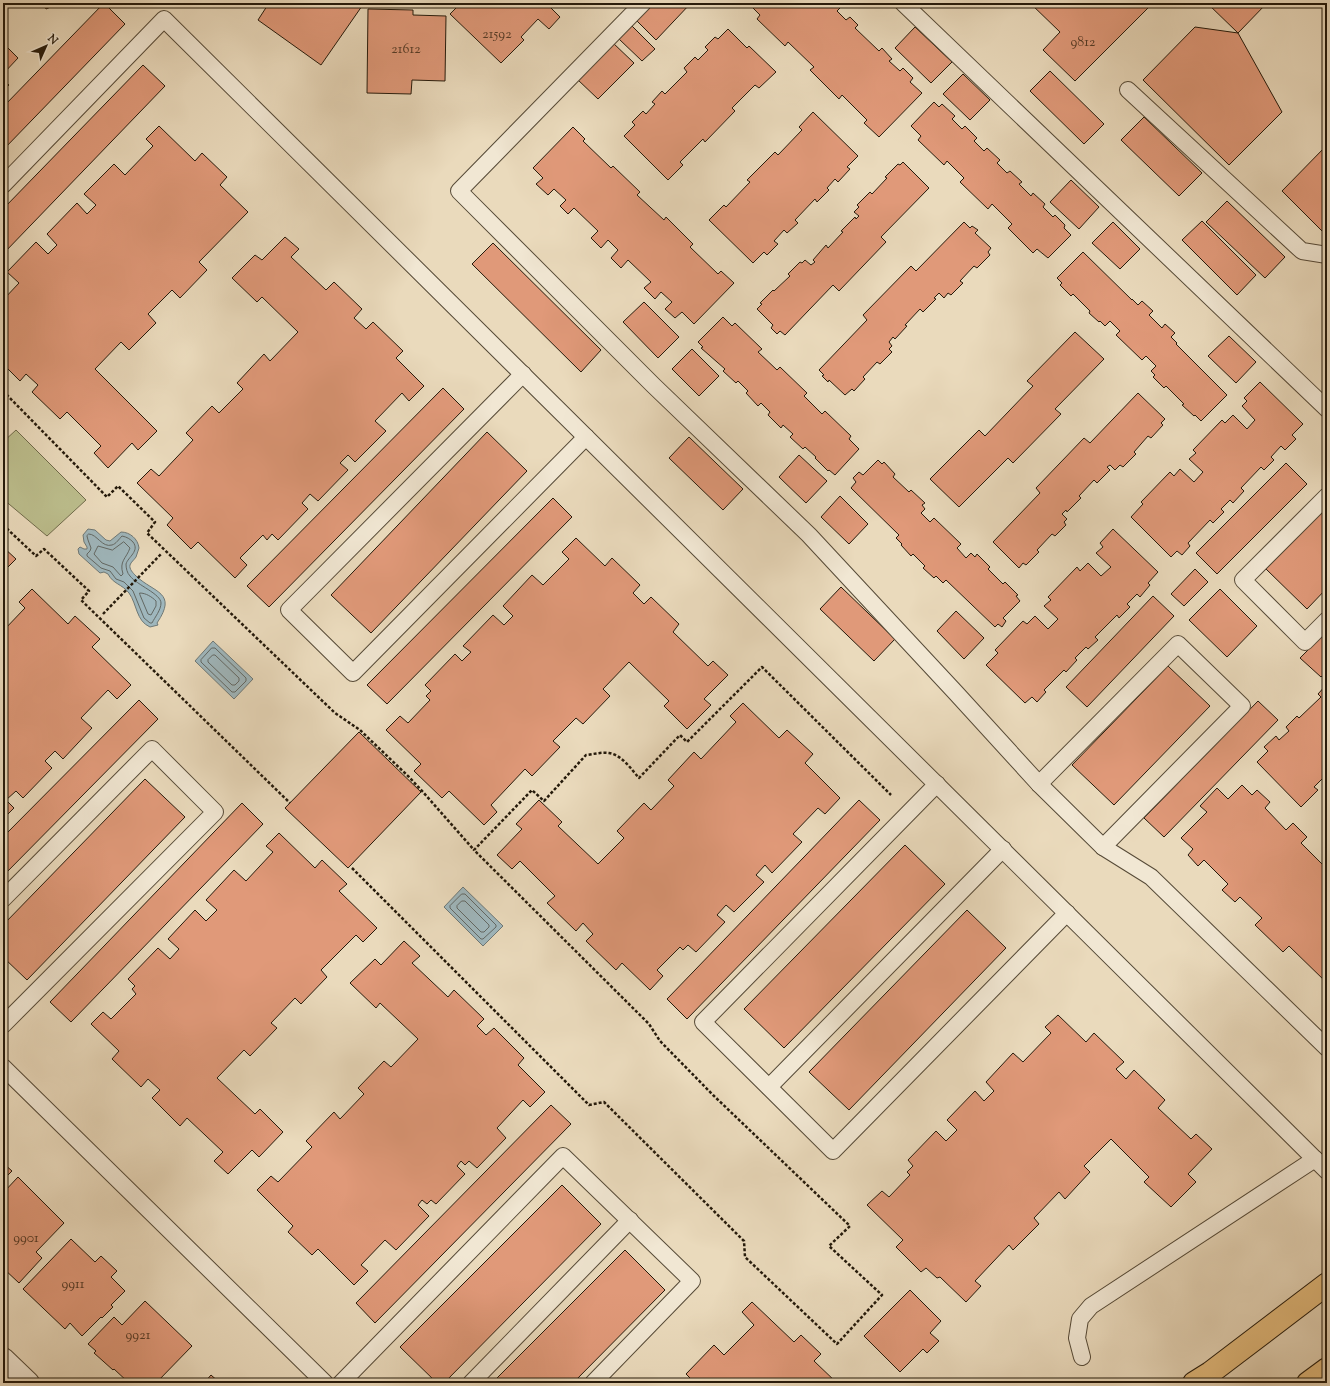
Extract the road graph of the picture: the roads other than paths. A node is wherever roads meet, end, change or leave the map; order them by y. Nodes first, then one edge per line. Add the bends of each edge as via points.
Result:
1 (643, 3) edge
2 (903, 3) edge
3 (1128, 90) dead end
4 (3, 185) edge
5 (1327, 255) edge
6 (523, 374) junction
7 (1327, 409) edge
8 (586, 437) junction
9 (1327, 496) edge
10 (1327, 620) edge
11 (937, 784) junction
12 (1039, 784) junction
13 (1103, 847) junction
14 (1003, 850) junction
15 (3, 899) edge
16 (1067, 913) junction
17 (3, 1025) edge
18 (1327, 1048) edge
19 (3, 1067) edge
20 (769, 1087) junction
21 (1315, 1159) junction
22 (1327, 1171) edge
23 (630, 1220) junction
24 (1327, 1284) edge
25 (1082, 1357) dead end
26 (3, 1359) edge
27 (1327, 1369) edge
28 (28, 1383) edge
29 (325, 1383) edge
30 (341, 1383) edge
31 (471, 1383) edge
32 (593, 1383) edge
33 (1194, 1383) edge
34 (1308, 1383) edge

1 - 12 lane via 459,191 653,385 809,535
2 - 7 lane
3 - 5 lane via 1302,251
4 - 6 lane via 164,19
6 - 8 lane
6 - 8 lane via 289,610 353,673
8 - 11 lane
9 - 10 lane via 1243,580 1306,642
11 - 14 lane
11 - 20 lane via 703,1022
12 - 13 lane
12 - 13 lane via 1178,644 1242,706
13 - 18 lane via 1151,877
14 - 16 lane
14 - 20 lane
15 - 17 lane via 152,749 216,812
16 - 20 lane via 834,1151
16 - 21 lane
19 - 29 lane
21 - 22 lane
21 - 25 lane via 1091,1306 1080,1319 1078,1338
23 - 30 lane via 563,1156
23 - 31 lane
23 - 32 lane via 692,1281
24 - 33 main road
26 - 28 street
27 - 34 main road

